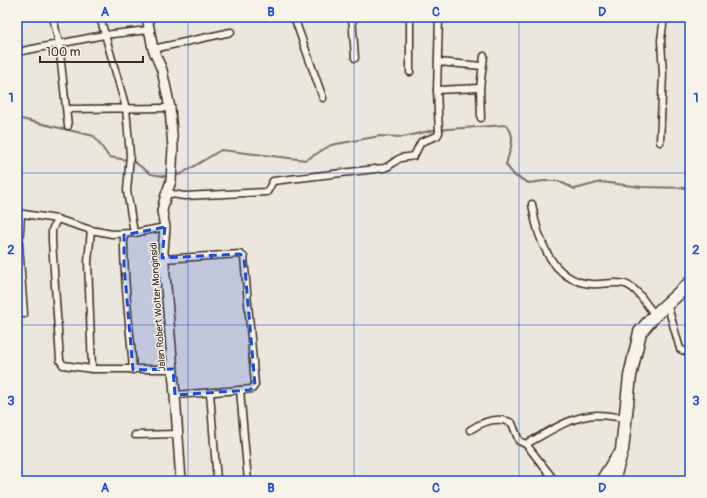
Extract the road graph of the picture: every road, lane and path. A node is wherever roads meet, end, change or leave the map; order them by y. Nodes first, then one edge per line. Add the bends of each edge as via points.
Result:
1 (53, 17) edge
2 (100, 17) edge
3 (147, 17) edge
4 (294, 17) edge
5 (352, 17) edge
6 (410, 17) edge
7 (439, 17) edge
8 (664, 17) edge
9 (148, 30) junction
10 (231, 32) dead end
11 (104, 35) junction
12 (59, 44) junction
13 (153, 49) junction
14 (17, 52) edge
15 (484, 56) dead end
16 (355, 58) dead end
17 (438, 62) junction
18 (482, 66) junction
19 (410, 72) dead end
20 (480, 88) junction
21 (437, 90) junction
22 (323, 98) dead end
23 (126, 108) junction
24 (170, 108) junction
25 (67, 109) junction
26 (481, 118) dead end
27 (68, 126) dead end
28 (660, 142) dead end
29 (167, 193) junction
30 (532, 204) dead end
31 (19, 214) edge
32 (57, 220) junction
33 (165, 227) junction
34 (91, 230) junction
35 (134, 233) junction
36 (124, 235) junction
37 (163, 259) junction
38 (690, 283) edge
39 (667, 303) junction
40 (24, 314) dead end
41 (655, 315) junction
42 (690, 350) edge
43 (92, 369) junction
44 (173, 369) junction
45 (133, 370) junction
46 (240, 390) junction
47 (210, 393) junction
48 (175, 395) junction
49 (625, 418) junction
50 (470, 430) dead end
51 (177, 434) junction
52 (135, 435) dead end
53 (526, 444) junction
54 (622, 450) junction
55 (554, 480) edge
56 (180, 481) edge
57 (217, 481) edge
58 (248, 481) edge
59 (546, 481) edge
60 (602, 481) edge
61 (613, 481) edge

1 - 12 street
2 - 11 street
3 - 9 main road, Jalan Robert Wolter Monginsidi
4 - 22 street
5 - 16 street
6 - 19 street
7 - 17 street
8 - 28 street via 661,40 663,74
9 - 11 street
9 - 13 main road, Jalan Robert Wolter Monginsidi
10 - 13 street
11 - 12 street
11 - 23 street
12 - 14 street
12 - 25 street
13 - 24 main road, Jalan Robert Wolter Monginsidi via 162,70
15 - 18 street
17 - 18 street
17 - 21 street
18 - 20 street
20 - 21 street
20 - 26 street
21 - 29 street via 437,136 421,142 414,156 401,158 390,167 273,181 267,192 184,196
23 - 24 street
23 - 25 street
23 - 35 street via 130,155 127,191
24 - 29 main road, Jalan Robert Wolter Monginsidi via 173,148 171,181
25 - 27 street
29 - 33 main road, Jalan Robert Wolter Monginsidi via 162,210
30 - 41 street via 540,236 551,258 564,275 590,284 624,284 633,288
31 - 32 street
31 - 40 street
32 - 34 street
32 - 43 street via 52,230 52,241 60,360 65,367
33 - 35 street
33 - 37 main road, Jalan Robert Wolter Monginsidi
34 - 36 street
34 - 43 street via 88,262
35 - 36 street
36 - 45 street
37 - 44 main road, Jalan Robert Wolter Monginsidi
37 - 46 street via 240,254 244,257 255,385 252,389
38 - 39 highway
39 - 41 highway
39 - 42 street via 680,349
41 - 49 highway via 640,332 637,340
43 - 45 street
44 - 45 street
44 - 48 main road, Jalan Robert Wolter Monginsidi
46 - 47 street
46 - 58 street
47 - 48 street
47 - 57 street
48 - 51 main road, Jalan Robert Wolter Monginsidi
49 - 53 street via 598,415 576,419 565,422
49 - 54 highway
50 - 53 street via 493,420 508,422 514,426 519,441
51 - 52 street
51 - 56 main road, Jalan Robert Wolter Monginsidi
53 - 55 street
54 - 60 highway
54 - 61 highway
55 - 59 street

